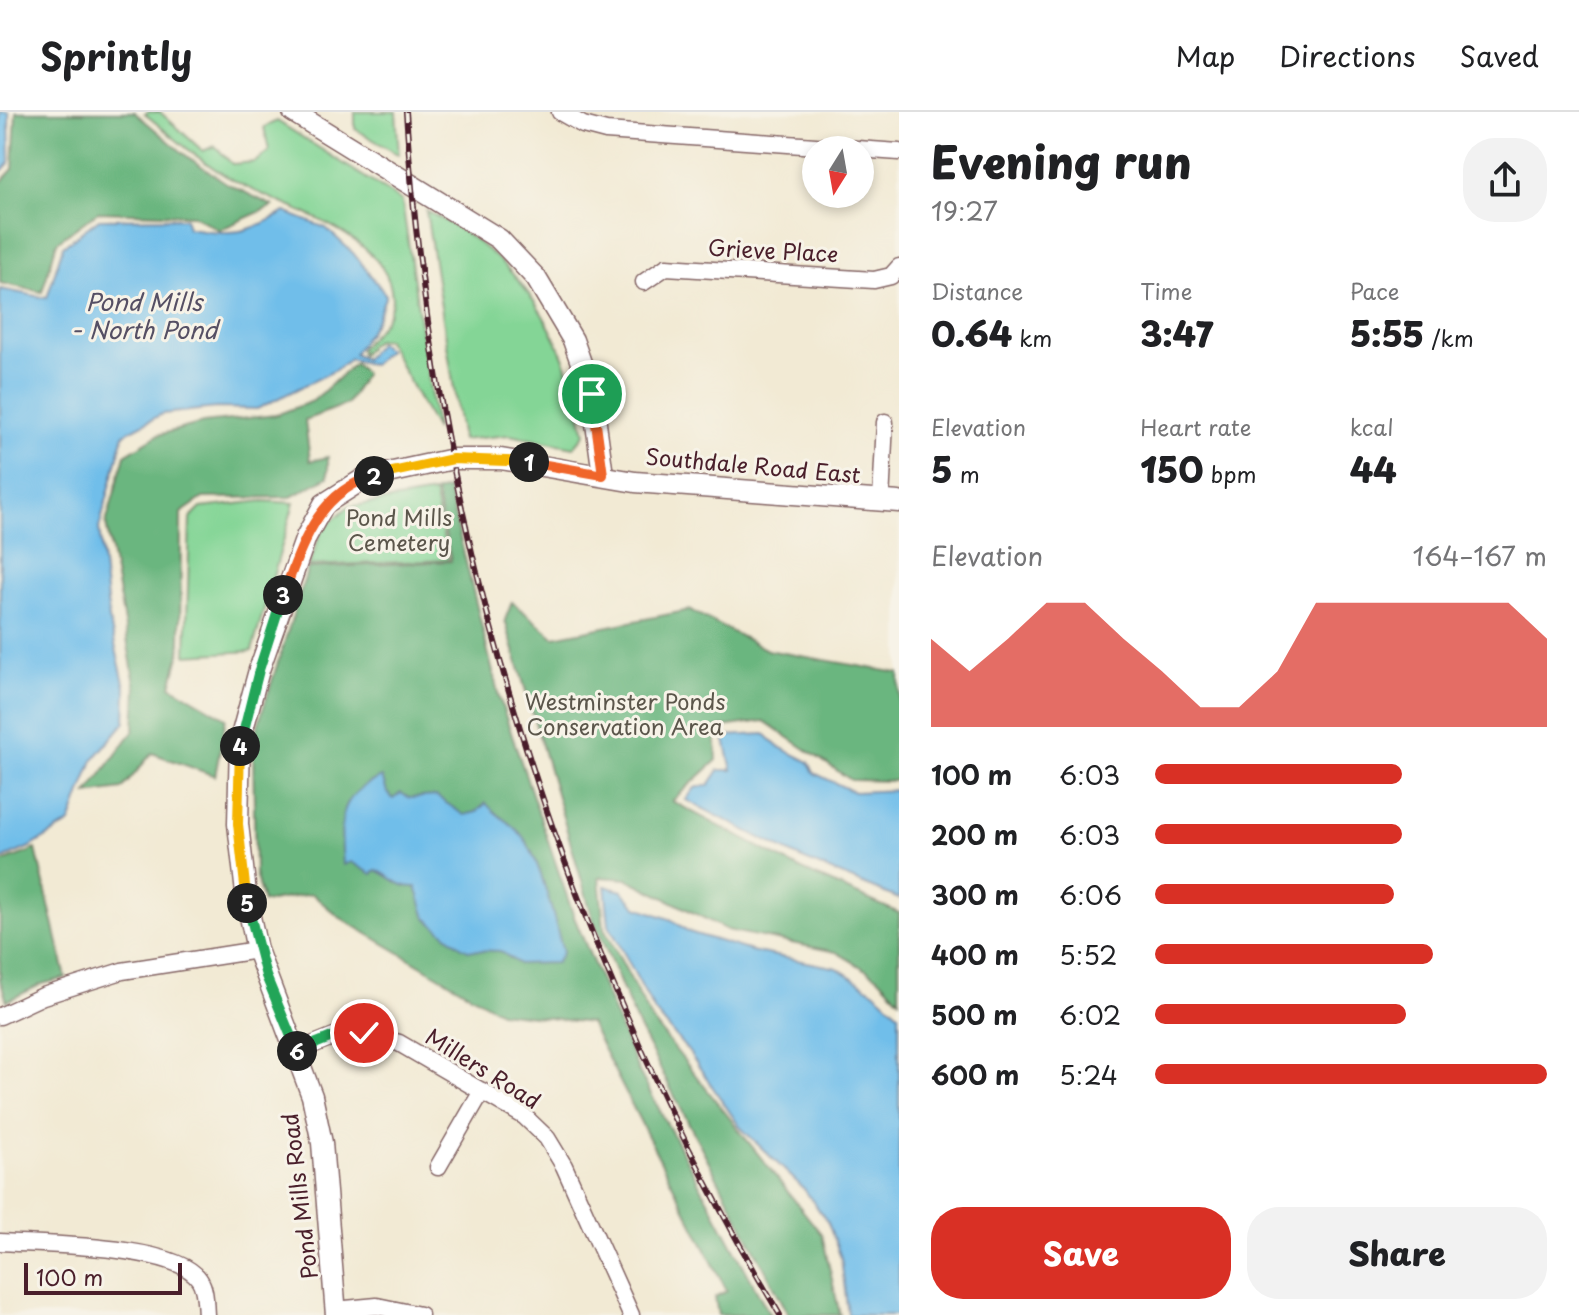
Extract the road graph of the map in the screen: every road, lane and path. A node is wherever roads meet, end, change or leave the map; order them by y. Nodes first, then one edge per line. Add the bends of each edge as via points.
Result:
1 (293, 112) edge
2 (560, 112) edge
3 (899, 152) edge
4 (899, 267) edge
5 (644, 282) dead end
6 (885, 422) dead end
7 (603, 475) junction
8 (890, 501) edge
9 (257, 950) junction
10 (0, 1016) edge
11 (297, 1051) junction
12 (482, 1091) junction
13 (438, 1167) dead end
14 (0, 1242) edge
15 (336, 1313) edge
16 (206, 1315) edge
17 (420, 1315) edge
18 (631, 1315) edge

1 - 7 main road via 499,239 536,278 573,340 592,394
2 - 3 street via 606,131
4 - 5 street, Grieve Place via 891,276 874,280 666,267
6 - 8 street
7 - 8 main road, Southdale Road East via 635,482
7 - 9 main road, Pond Mills Road via 501,459 453,459 365,478 324,504 283,595 240,740 238,824
9 - 10 street via 122,971
9 - 11 main road, Pond Mills Road
11 - 12 street, Millers Road via 337,1035 364,1033 399,1043
11 - 15 main road, Pond Mills Road via 322,1143
12 - 13 street
12 - 18 street, Millers Road via 524,1116 547,1138
14 - 16 street via 86,1245 183,1265 199,1279
15 - 17 street via 377,1306

